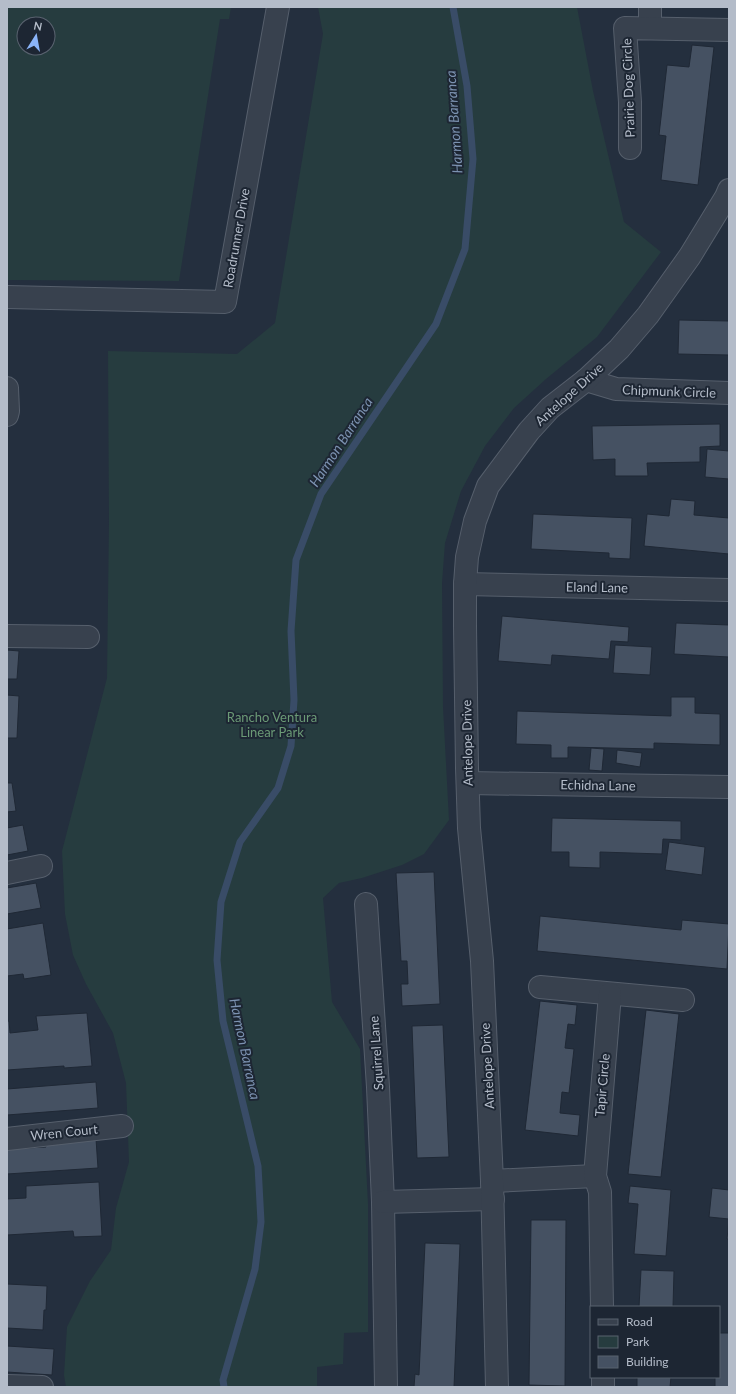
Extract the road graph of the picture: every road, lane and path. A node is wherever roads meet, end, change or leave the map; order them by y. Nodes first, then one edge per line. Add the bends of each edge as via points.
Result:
1 (278, 7) edge
2 (650, 18) edge
3 (729, 30) edge
4 (630, 148) dead end
5 (728, 195) edge
6 (7, 297) edge
7 (586, 380) junction
8 (7, 388) edge
9 (729, 393) edge
10 (7, 415) edge
11 (465, 584) junction
12 (729, 590) edge
13 (7, 636) edge
14 (88, 637) dead end
15 (468, 783) junction
16 (729, 787) edge
17 (41, 866) dead end
18 (7, 873) edge
19 (366, 904) dead end
20 (540, 987) dead end
21 (610, 994) junction
22 (683, 1000) dead end
23 (122, 1126) dead end
24 (7, 1139) edge
25 (595, 1176) junction
26 (492, 1190) junction
27 (383, 1202) junction
28 (602, 1306) edge
29 (7, 1386) edge
30 (42, 1387) edge
31 (386, 1387) edge
32 (497, 1387) edge

1 - 6 street, Roadrunner Drive via 225,302
2 - 3 street, Prairie Dog Circle
2 - 4 street, Prairie Dog Circle via 625,28
5 - 7 street, Antelope Drive via 690,256 648,315 620,349
7 - 9 street, Chipmunk Circle via 616,389
7 - 11 street, Antelope Drive via 550,408 529,431 488,486 475,521 467,557
8 - 10 street
11 - 12 street, Eland Lane
11 - 15 street, Antelope Drive
13 - 14 street
15 - 16 street, Echidna Lane
15 - 26 street, Antelope Drive via 482,961
17 - 18 street
19 - 27 street, Squirrel Lane
20 - 21 street
21 - 22 street
21 - 25 street, Tapir Circle
23 - 24 street, Wren Court
25 - 26 street
25 - 28 street, Tapir Circle via 600,1192
26 - 27 street
26 - 32 street, Antelope Drive
27 - 31 street, Squirrel Lane
29 - 30 street

